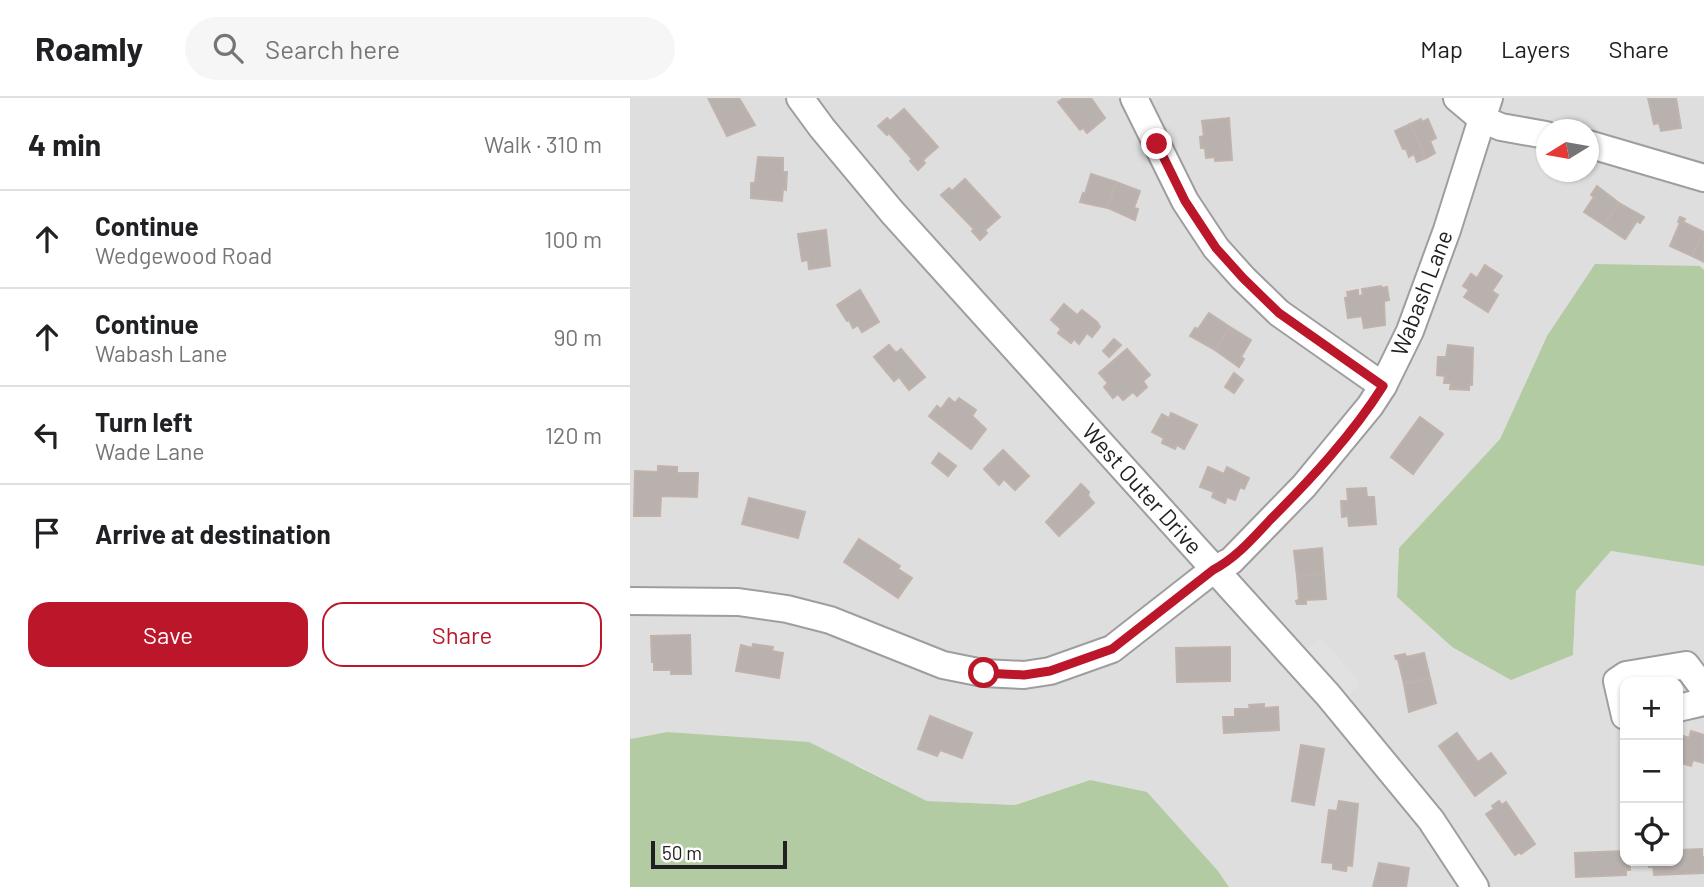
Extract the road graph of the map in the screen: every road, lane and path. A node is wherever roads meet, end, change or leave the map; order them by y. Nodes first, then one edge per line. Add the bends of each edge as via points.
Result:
1 (800, 98) edge
2 (1134, 98) edge
3 (1457, 98) edge
4 (1485, 108) edge
5 (1536, 133) edge
6 (1599, 147) edge
7 (1704, 178) edge
8 (1383, 386) junction
9 (1213, 570) junction
10 (630, 601) edge
11 (1623, 677) edge
12 (1620, 679) edge
13 (1704, 690) edge
14 (1620, 697) edge
15 (1704, 702) edge
16 (1683, 707) edge
17 (1475, 887) edge

1 - 9 street, West Outer Drive via 892,212
2 - 8 street via 1185,201 1225,258 1279,313
3 - 4 street
4 - 5 street via 1501,127
4 - 8 street, Wabash Lane via 1410,331
6 - 7 street
8 - 9 street, Wabash Lane via 1304,486 1231,561
9 - 10 street, Wabash Lane via 1112,649 1050,671 1024,675 943,665 830,620 787,609 738,602
9 - 17 street, West Outer Drive via 1410,793
11 - 13 street via 1686,665
12 - 14 street via 1616,681
15 - 16 street

